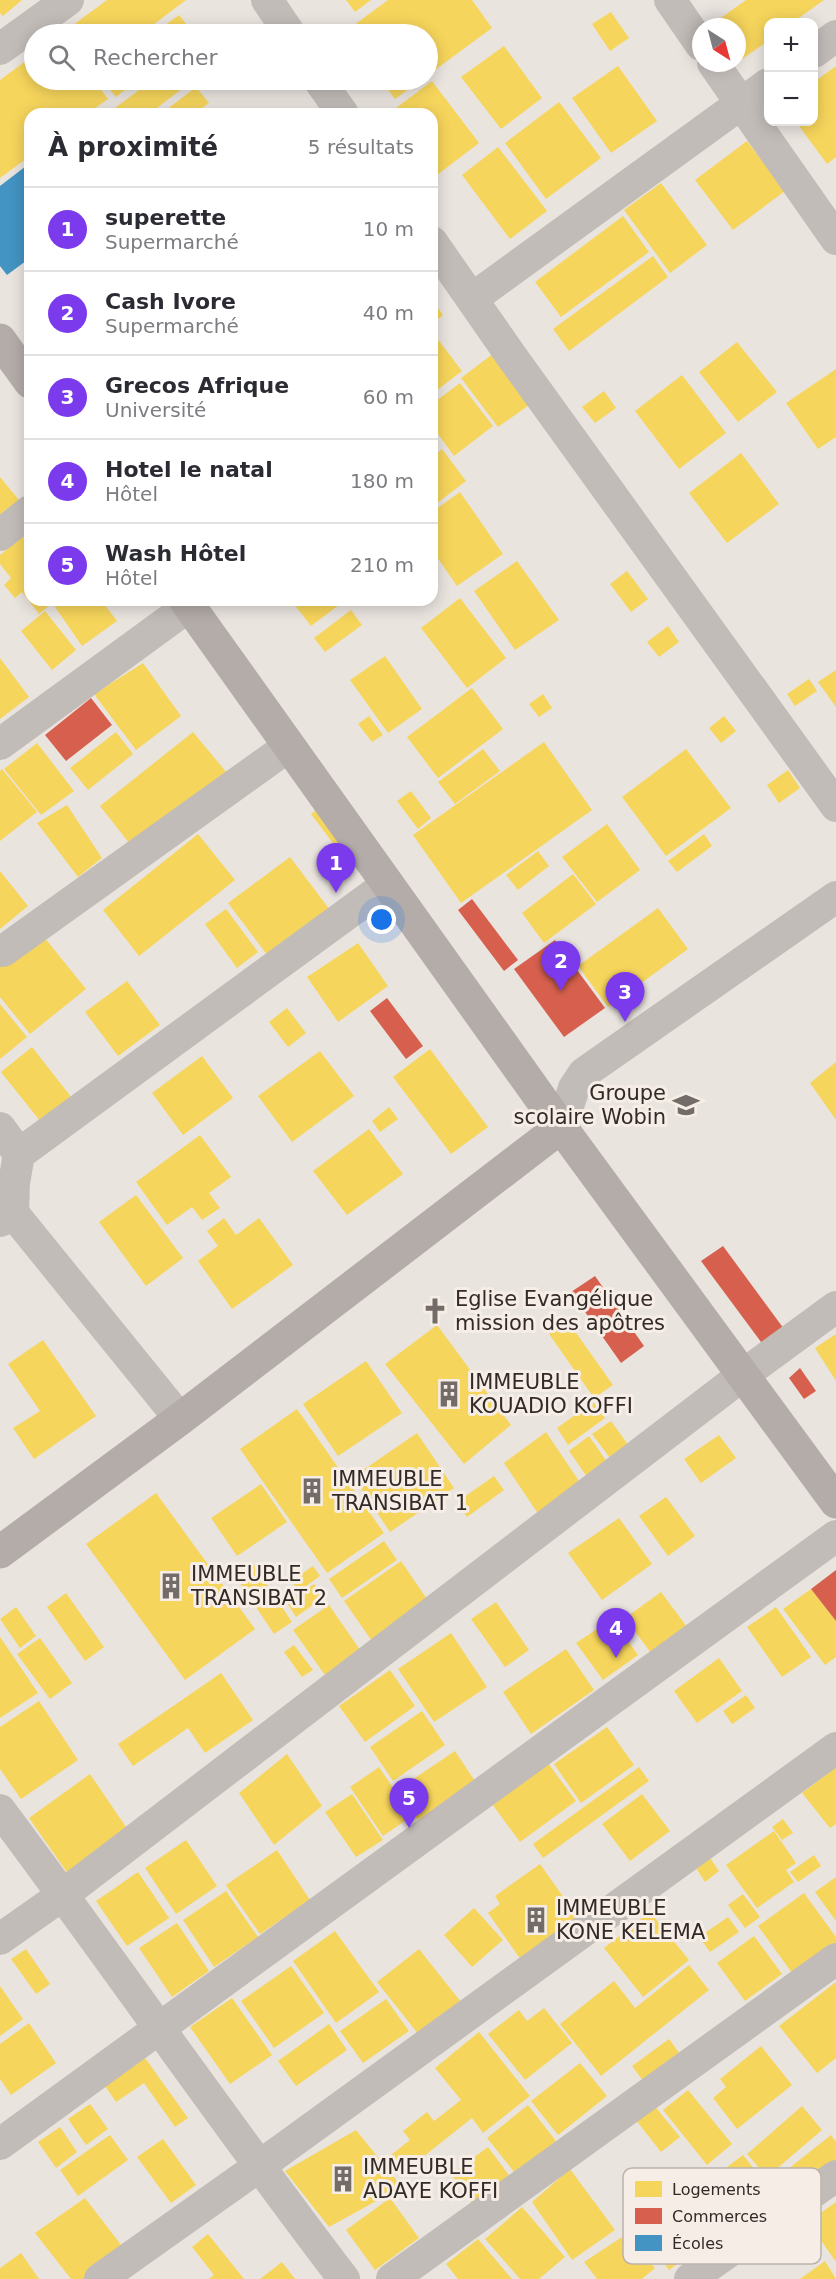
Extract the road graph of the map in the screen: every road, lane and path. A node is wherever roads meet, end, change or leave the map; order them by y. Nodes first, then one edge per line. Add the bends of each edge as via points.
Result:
1 (68, 0) edge
2 (267, 0) edge
3 (670, 0) edge
4 (35, 24) edge
5 (283, 24) edge
6 (24, 32) edge
7 (692, 32) edge
8 (836, 36) edge
9 (0, 49) edge
10 (818, 49) edge
11 (719, 72) edge
12 (764, 87) edge
13 (327, 90) edge
14 (741, 104) junction
15 (339, 108) edge
16 (836, 239) edge
17 (438, 250) edge
18 (473, 298) junction
19 (0, 339) edge
20 (24, 373) edge
21 (24, 516) edge
22 (0, 535) edge
23 (183, 606) edge
24 (189, 606) edge
25 (0, 744) edge
26 (289, 746) junction
27 (836, 806) edge
28 (388, 884) junction
29 (836, 897) edge
30 (3, 951) dead end
31 (561, 1127) junction
32 (0, 1128) edge
33 (19, 1154) junction
34 (6, 1217) edge
35 (836, 1307) edge
36 (743, 1375) junction
37 (180, 1419) junction
38 (836, 1502) edge
39 (836, 1536) edge
40 (0, 1552) edge
41 (836, 1748) edge
42 (0, 1810) edge
43 (63, 1894) junction
44 (0, 1939) edge
45 (836, 1959) edge
46 (159, 2029) junction
47 (0, 2145) edge
48 (258, 2167) junction
49 (836, 2176) edge
50 (821, 2187) edge
51 (711, 2264) edge
52 (100, 2279) edge
53 (344, 2279) edge
54 (392, 2279) edge
55 (690, 2279) edge

1 - 4 street
2 - 5 street
3 - 7 street
6 - 9 street
8 - 10 street
11 - 14 street
12 - 14 street
13 - 15 street
14 - 16 street
14 - 18 street
17 - 18 street
18 - 27 street
19 - 20 street
21 - 22 street
23 - 25 street
24 - 26 street
26 - 28 street
26 - 30 street
28 - 31 street
28 - 33 street
29 - 31 street via 584,1073 574,1088
31 - 36 street
31 - 37 street
32 - 33 street
33 - 34 street
34 - 37 street
35 - 36 street
36 - 38 street
36 - 43 street
37 - 40 street
39 - 46 street
41 - 48 street
42 - 43 street
43 - 44 street
43 - 46 street
45 - 54 street
46 - 47 street
46 - 48 street
48 - 52 street
48 - 53 street
49 - 50 street
51 - 55 street

